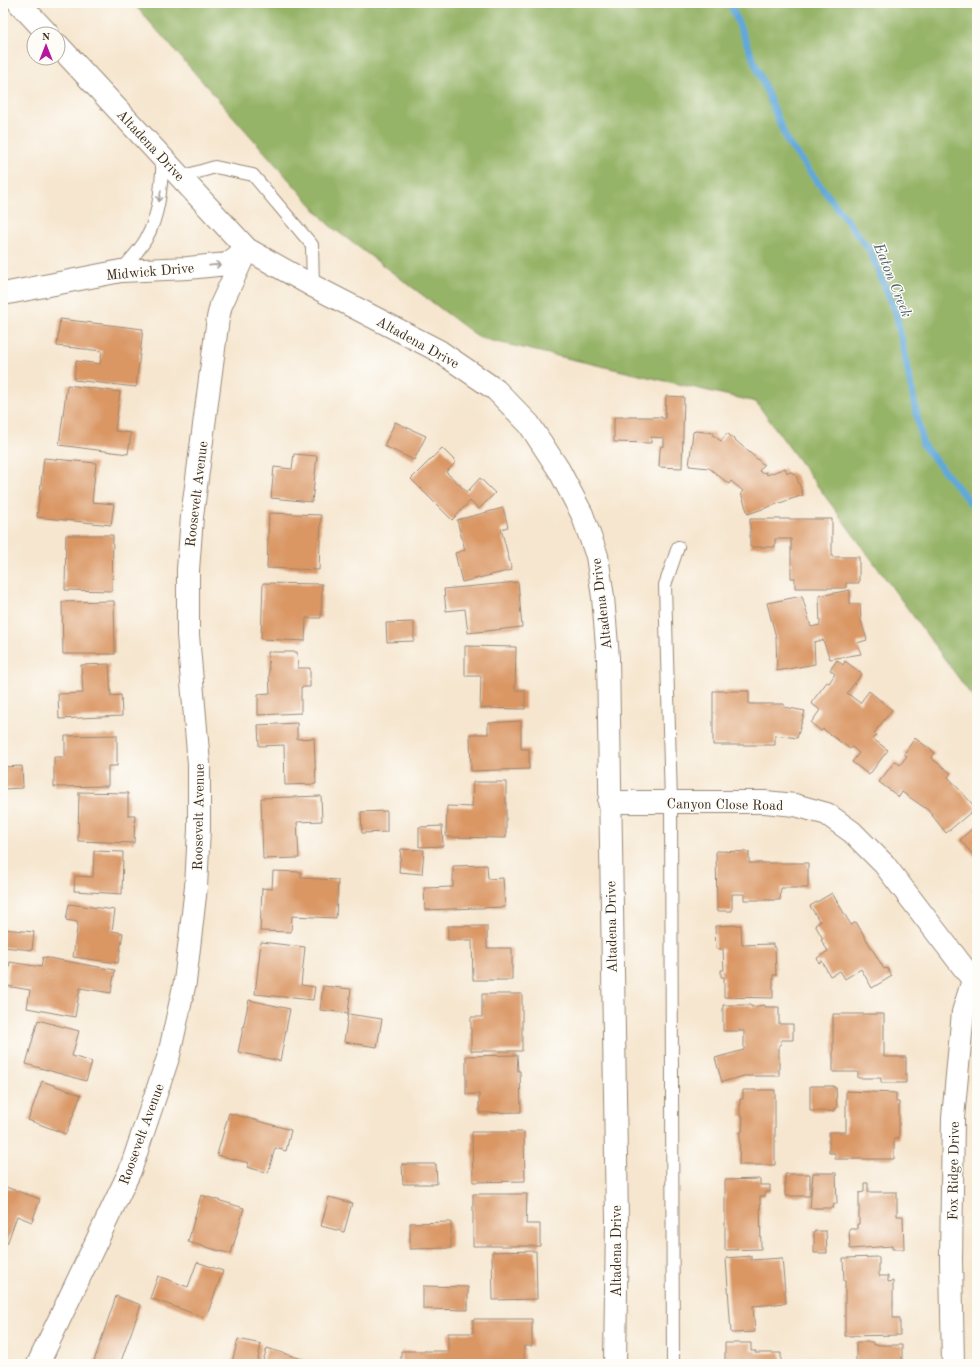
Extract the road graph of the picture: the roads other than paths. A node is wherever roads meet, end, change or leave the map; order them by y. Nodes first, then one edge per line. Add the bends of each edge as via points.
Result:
1 (19, 3) edge
2 (41, 26) edge
3 (66, 54) edge
4 (163, 157) junction
5 (181, 177) junction
6 (247, 250) junction
7 (121, 271) junction
8 (313, 286) junction
9 (3, 294) edge
10 (678, 547) dead end
11 (609, 802) junction
12 (671, 802) junction
13 (975, 983) edge
14 (38, 1364) edge
15 (615, 1364) edge
16 (673, 1364) edge
17 (953, 1364) edge

1 - 2 street
3 - 4 street, Altadena Drive
4 - 5 street, Altadena Drive
4 -> 7 lane via 160,195 154,221 146,240
5 - 6 street, Altadena Drive
5 - 8 lane via 215,167 253,175 312,245
7 -> 6 street, Midwick Drive via 227,264
6 - 8 street, Altadena Drive
6 - 14 street, Roosevelt Avenue via 221,305 218,318 189,545 188,614 199,764 199,829 196,887 185,982 169,1055 130,1171
7 - 9 street, Midwick Drive
8 - 11 street, Altadena Drive via 439,351 496,390 529,424 559,470 582,514 594,549 603,597 608,658
10 - 12 lane via 665,585
11 - 12 street, Canyon Close Road
11 - 15 street, Altadena Drive via 617,1220
12 - 13 street, Canyon Close Road via 765,802 795,805 827,814 852,832 884,864
12 - 16 lane
13 - 17 street, Fox Ridge Drive via 963,1012 954,1118 951,1260

